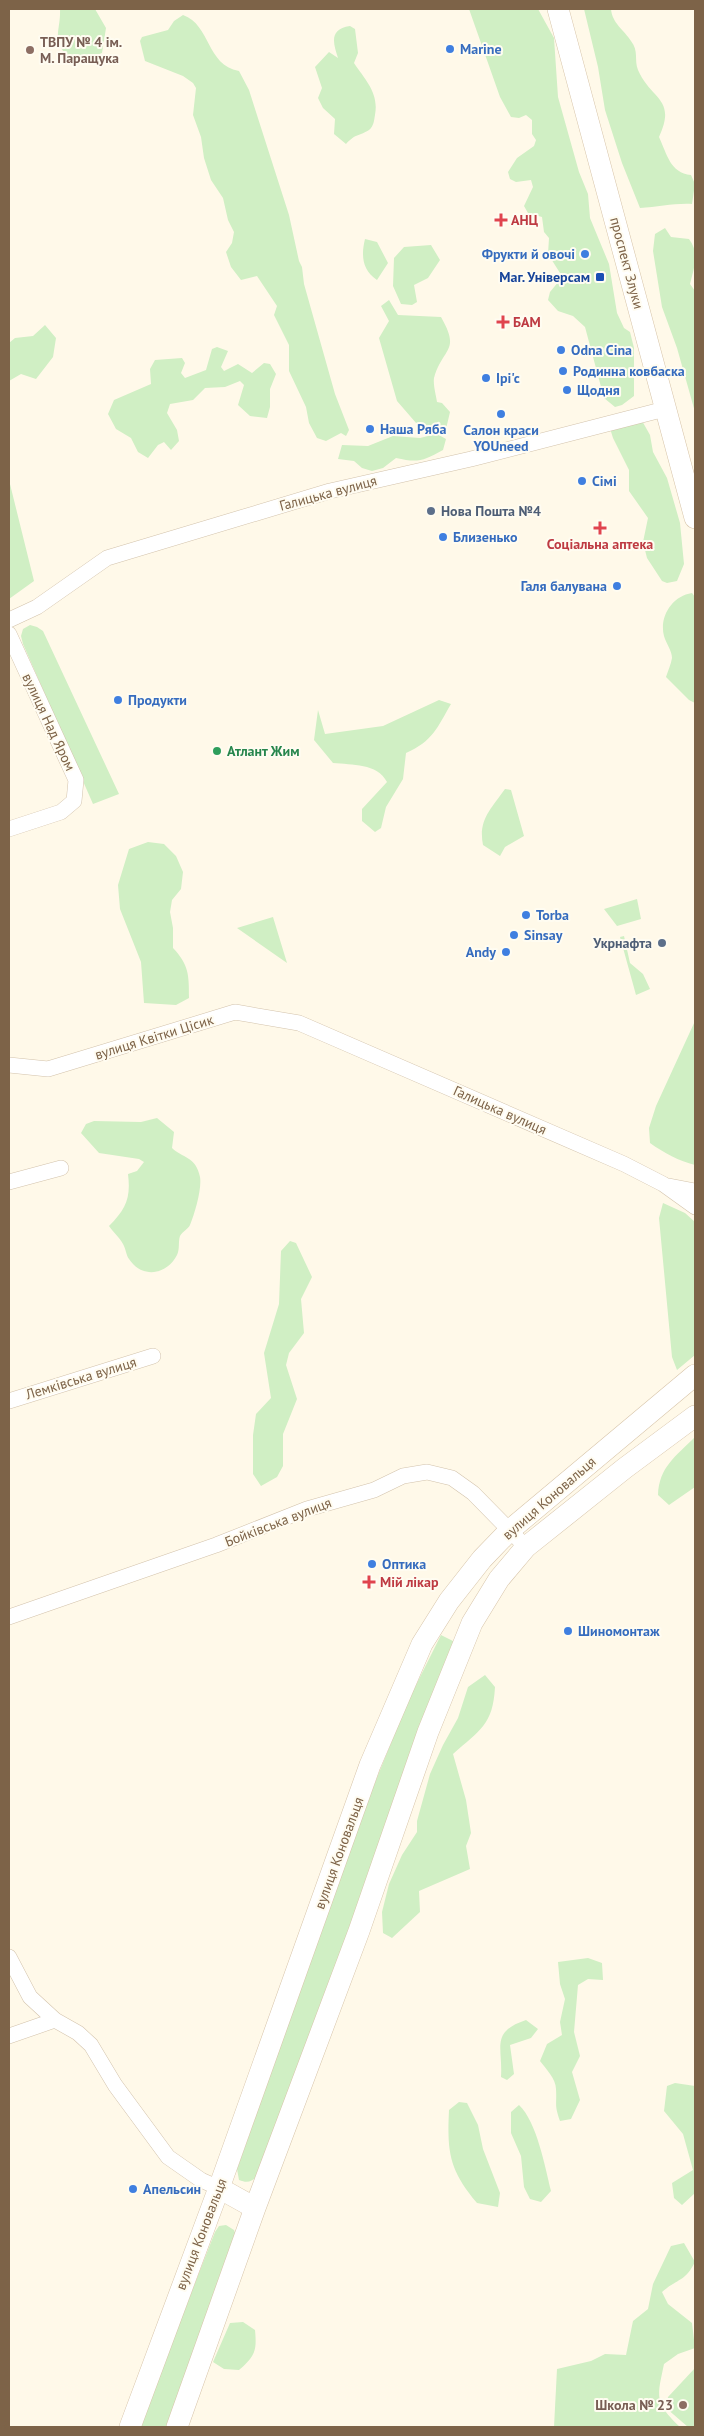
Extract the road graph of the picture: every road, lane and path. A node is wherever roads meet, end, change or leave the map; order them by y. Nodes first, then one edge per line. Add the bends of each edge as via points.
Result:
1 (558, 9) edge
2 (665, 409) junction
3 (695, 518) edge
4 (9, 620) edge
5 (9, 634) edge
6 (9, 830) edge
7 (299, 1023) joint
8 (9, 1065) edge
9 (61, 1168) dead end
10 (9, 1182) edge
11 (663, 1184) junction
12 (695, 1191) edge
13 (695, 1208) edge
14 (153, 1356) dead end
15 (695, 1375) edge
16 (9, 1401) edge
17 (695, 1416) edge
18 (608, 1446) junction
19 (625, 1468) junction
20 (510, 1530) junction
21 (526, 1547) junction
22 (449, 1601) junction
23 (9, 1617) edge
24 (472, 1622) junction
25 (9, 1957) edge
26 (55, 2020) junction
27 (9, 2036) edge
28 (219, 2188) junction
29 (255, 2208) junction
30 (130, 2427) edge
31 (177, 2427) edge

1 - 2 main road, проспект Злуки
2 - 3 main road, проспект Злуки
2 - 4 street, Галицька вулиця via 330,491 107,558 37,607
5 - 6 street, вулиця Над Яром via 76,780 74,801 61,812
7 - 8 street, вулиця Квітки Цісик via 235,1012 48,1069
7 - 11 street, Галицька вулиця
9 - 10 street
11 - 12 street
11 - 13 street, Галицька вулиця
14 - 16 street, Лемківська вулиця
15 - 18 main road, вулиця Коновальця
17 - 19 main road, вулиця Коновальця
18 - 19 main road
18 - 20 main road, вулиця Коновальця
19 - 21 main road, вулиця Коновальця
20 - 21 street, Бойківська вулиця
20 - 22 main road, вулиця Коновальця
20 - 23 street, Бойківська вулиця via 479,1498 452,1478 427,1472 403,1476 374,1490 307,1509 216,1545
21 - 24 main road, вулиця Коновальця via 499,1579
22 - 24 main road
22 - 28 main road, вулиця Коновальця via 422,1644 370,1765
24 - 29 main road, вулиця Коновальця via 428,1732 359,1931
25 - 26 street via 30,1997
26 - 27 street
26 - 28 street via 91,2045 115,2085 168,2158
28 - 29 main road
28 - 30 main road, вулиця Коновальця
29 - 31 main road, вулиця Коновальця

